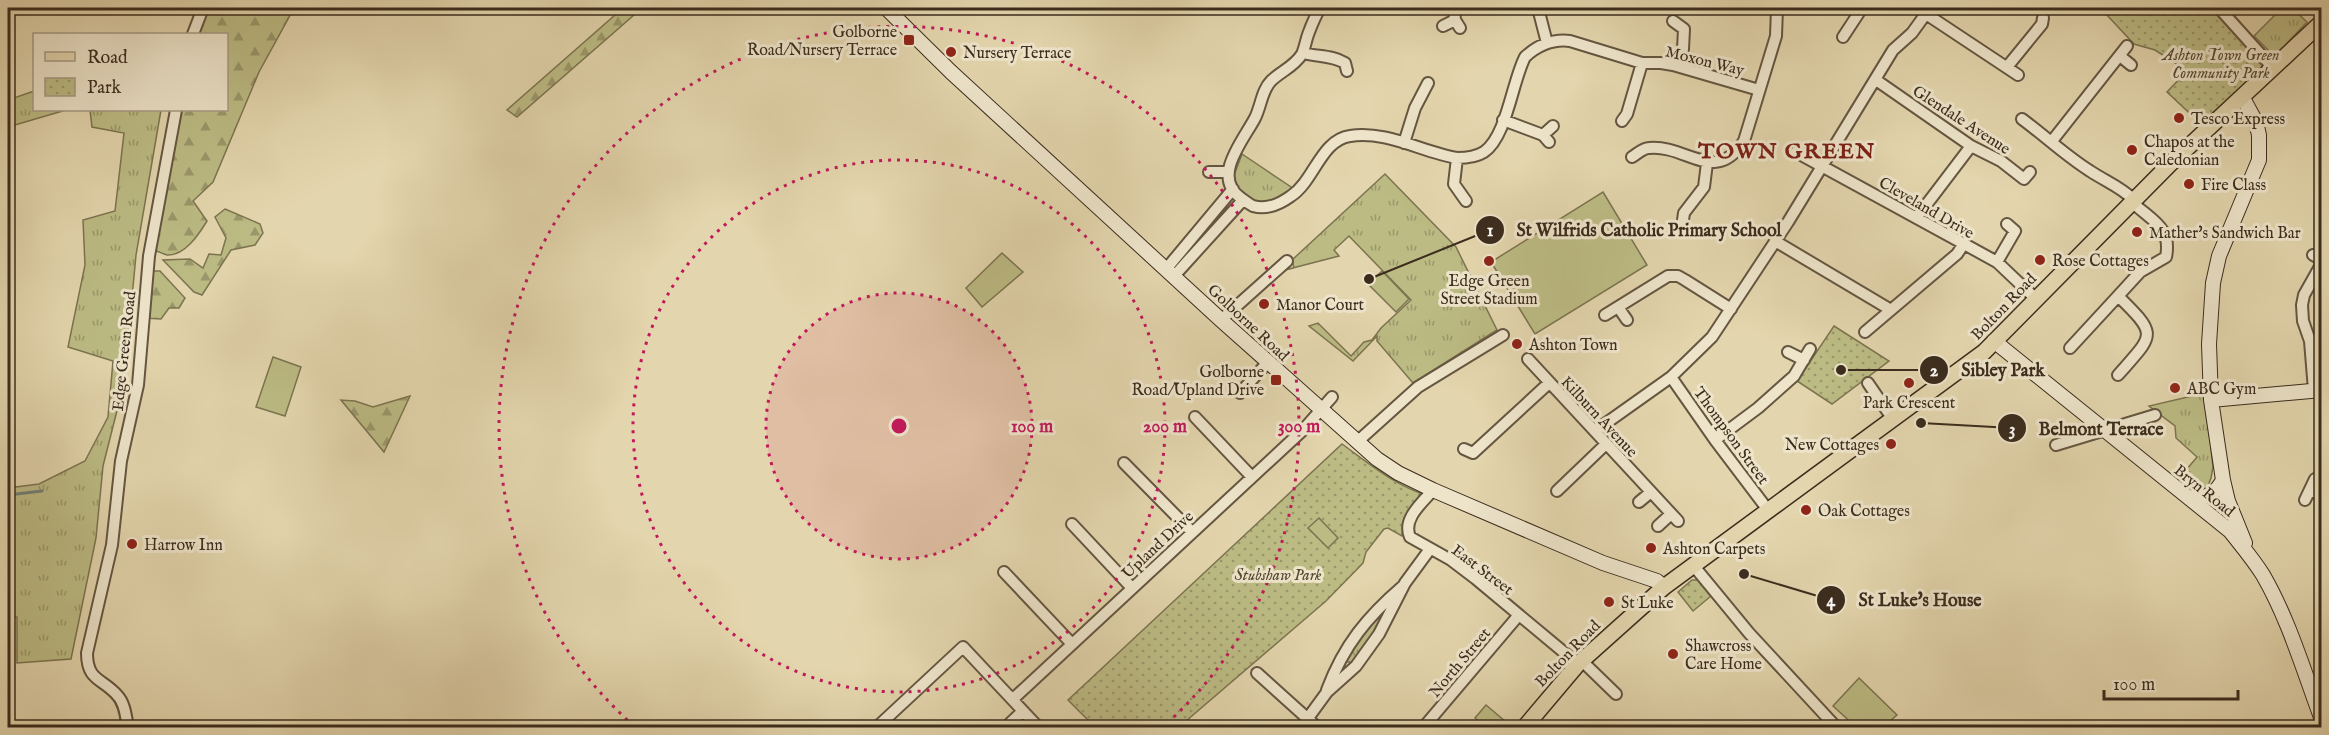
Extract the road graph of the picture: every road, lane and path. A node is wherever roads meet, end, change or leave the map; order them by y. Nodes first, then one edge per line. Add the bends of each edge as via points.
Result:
1 (203, 8) edge
2 (886, 8) edge
3 (1320, 8) edge
4 (1454, 8) edge
5 (1538, 8) edge
6 (1777, 8) edge
7 (2219, 8) edge
8 (1928, 11) edge
9 (1862, 13) edge
10 (2043, 18) dead end
11 (1673, 21) dead end
12 (2322, 22) edge
13 (1443, 26) dead end
14 (193, 33) edge
15 (1843, 37) dead end
16 (1547, 43) junction
17 (2127, 46) dead end
18 (1303, 53) junction
19 (2120, 56) junction
20 (1348, 63) dead end
21 (1642, 63) junction
22 (2131, 65) dead end
23 (1678, 66) junction
24 (2007, 67) junction
25 (2274, 68) junction
26 (2018, 75) dead end
27 (1876, 80) junction
28 (1428, 83) dead end
29 (1759, 90) junction
30 (2243, 98) junction
31 (176, 111) edge
32 (2022, 118) dead end
33 (1503, 120) junction
34 (1622, 121) dead end
35 (1553, 126) dead end
36 (2052, 141) junction
37 (1404, 143) junction
38 (1971, 146) junction
39 (1796, 152) dead end
40 (1632, 157) dead end
41 (1457, 158) junction
42 (1707, 164) junction
43 (1823, 166) junction
44 (1207, 171) dead end
45 (1229, 172) junction
46 (2030, 172) dead end
47 (1233, 189) junction
48 (1243, 200) junction
49 (1466, 201) dead end
50 (2133, 201) junction
51 (1917, 217) junction
52 (1682, 227) dead end
53 (2014, 230) dead end
54 (1775, 241) junction
55 (1964, 245) junction
56 (2319, 259) edge
57 (1287, 261) dead end
58 (1997, 262) junction
59 (1171, 272) junction
60 (2118, 296) junction
61 (2035, 298) junction
62 (1618, 308) junction
63 (1731, 309) junction
64 (1891, 310) junction
65 (1605, 315) dead end
66 (1221, 320) junction
67 (1627, 320) dead end
68 (1865, 332) dead end
69 (1503, 335) dead end
70 (1995, 341) junction
71 (2070, 348) dead end
72 (1810, 349) dead end
73 (1788, 351) dead end
74 (1528, 359) dead end
75 (1804, 360) junction
76 (1268, 362) junction
77 (1671, 377) junction
78 (2132, 379) dead end
79 (1549, 383) junction
80 (1868, 383) dead end
81 (2318, 390) edge
82 (1240, 393) dead end
83 (1332, 397) dead end
84 (2211, 400) junction
85 (1321, 410) junction
86 (2155, 415) dead end
87 (1195, 417) dead end
88 (1892, 417) junction
89 (1595, 430) junction
90 (2105, 430) junction
91 (1715, 440) junction
92 (1357, 442) junction
93 (1606, 444) junction
94 (2056, 445) dead end
95 (1473, 453) dead end
96 (1124, 463) dead end
97 (1251, 476) junction
98 (2315, 479) dead end
99 (2223, 480) junction
100 (1433, 490) junction
101 (1557, 491) dead end
102 (1651, 492) junction
103 (2322, 496) edge
104 (2187, 497) junction
105 (1639, 502) dead end
106 (1768, 510) junction
107 (1072, 524) dead end
108 (1658, 526) dead end
109 (1192, 532) junction
110 (1430, 549) junction
111 (2251, 557) junction
112 (1688, 569) junction
113 (1004, 572) dead end
114 (1645, 576) junction
115 (1406, 584) junction
116 (1664, 587) junction
117 (1132, 588) junction
118 (1382, 604) junction
119 (1392, 612) junction
120 (1518, 616) junction
121 (1072, 644) junction
122 (1339, 661) junction
123 (1580, 663) junction
124 (1352, 670) junction
125 (1257, 673) dead end
126 (1327, 692) junction
127 (1616, 694) dead end
128 (1013, 699) junction
129 (1023, 711) junction
130 (1308, 718) junction
131 (2322, 720) edge
132 (128, 728) edge
133 (876, 728) edge
134 (1005, 728) edge
135 (1039, 728) edge
136 (1318, 728) edge
137 (1423, 728) edge
138 (1524, 728) edge
139 (1837, 728) edge

1 - 14 street
2 - 59 main road, Golborne Road
3 - 18 street
4 - 13 street via 1457,24
5 - 16 street
6 - 29 street via 1776,36
7 - 25 street
8 - 24 street
8 - 27 street via 1893,50
9 - 15 street
10 - 24 street
11 - 23 street via 1684,29
12 - 25 main road, Bolton Road
16 - 21 street, Moxon Way via 1570,40
16 - 33 street via 1525,57
17 - 19 street
18 - 20 street via 1336,57
18 - 45 street via 1294,65 1270,81
19 - 22 street
19 - 36 street
21 - 23 street, Moxon Way
21 - 34 street, Moxon Way via 1633,110
23 - 29 street, Moxon Way
24 - 26 street
25 - 30 main road, Bolton Road
27 - 38 street, Glendale Avenue
27 - 43 street
28 - 37 street via 1427,98 1415,108
29 - 42 street via 1738,150 1730,157
30 - 50 main road, Bolton Road
30 - 84 main road via 2256,122 2259,160 2219,256 2213,283
31 - 132 street, Edge Green Road via 148,256 138,385 122,461 109,563 90,637 88,666 94,678 120,699
32 - 36 street
33 - 35 street via 1546,139
33 - 41 street via 1492,144 1483,153
36 - 50 street via 2091,172 2125,190
37 - 41 street
37 - 48 street via 1347,136 1327,150 1303,186 1291,196 1263,208
38 - 46 street, Glendale Avenue via 2001,161 2024,179
38 - 51 street
39 - 43 street, Cleveland Drive
40 - 42 street via 1647,148 1674,151
41 - 49 street via 1450,185
42 - 52 street via 1704,187 1680,212
43 - 51 street, Cleveland Drive
43 - 54 street
44 - 45 street
45 - 47 street
47 - 48 street
47 - 59 street
48 - 59 street
50 - 60 street via 2164,232 2168,247 2166,257 2140,273
50 - 61 main road, Bolton Road
51 - 55 street, Cleveland Drive
53 - 58 street
54 - 63 street
54 - 64 street
55 - 58 street, Cleveland Drive
55 - 64 street
56 - 81 street via 2301,305
57 - 66 street
58 - 61 street, Cleveland Drive
59 - 66 main road, Golborne Road
60 - 71 street
60 - 78 street via 2146,326 2146,342 2120,373
61 - 70 main road, Bolton Road
62 - 63 street via 1668,276 1678,276
62 - 65 street
62 - 67 street
63 - 77 street via 1712,337
64 - 68 street
66 - 76 main road, Golborne Road
69 - 92 street via 1418,387
70 - 88 main road, Bolton Road
70 - 90 main road, Bryn Road
72 - 75 street
73 - 75 street
74 - 79 street, Kilburn Avenue
75 - 91 street via 1794,376
76 - 82 street
76 - 85 main road, Golborne Road
77 - 89 street
77 - 91 street, Thompson Street
79 - 89 street, Kilburn Avenue
79 - 95 street
80 - 88 street
81 - 84 main road
83 - 85 street, Upland Drive
84 - 99 main road
85 - 92 main road, Golborne Road
85 - 97 street, Upland Drive
86 - 90 street
87 - 97 street
88 - 106 main road, Bolton Road
89 - 93 street, Kilburn Avenue
90 - 94 street
90 - 104 main road, Bryn Road
91 - 106 street, Thompson Street
92 - 100 main road, Golborne Road via 1398,473
93 - 101 street
93 - 102 street, Kilburn Avenue
96 - 109 street
97 - 109 street, Upland Drive
98 - 103 street via 2307,495
99 - 104 main road via 2206,497
99 - 111 main road
100 - 110 street, East Street via 1407,526 1410,537
100 - 114 main road, Golborne Road via 1595,560
102 - 105 street
102 - 108 street, Kilburn Avenue via 1675,517
104 - 111 main road, Bryn Road via 2230,531
106 - 112 main road, Bolton Road
107 - 117 street
109 - 117 street, Upland Drive
110 - 115 street
110 - 120 street, East Street via 1450,560
111 - 131 main road, Bryn Road via 2292,638
112 - 114 main road, Golborne Road
112 - 116 main road, Bolton Road
112 - 139 street
113 - 121 street
114 - 116 main road, Golborne Road
115 - 118 street
115 - 119 street
116 - 123 main road, Bolton Road
117 - 121 street, Upland Drive
118 - 119 street
118 - 122 street
119 - 124 street
120 - 123 street, East Street
120 - 137 street, North Street
121 - 128 street, Upland Drive
122 - 124 street
122 - 126 street
123 - 127 street, East Street
123 - 138 main road, Bolton Road
124 - 126 street
125 - 130 street
126 - 130 street
128 - 129 street
128 - 133 street via 963,647
129 - 134 street
129 - 135 street
130 - 136 street

